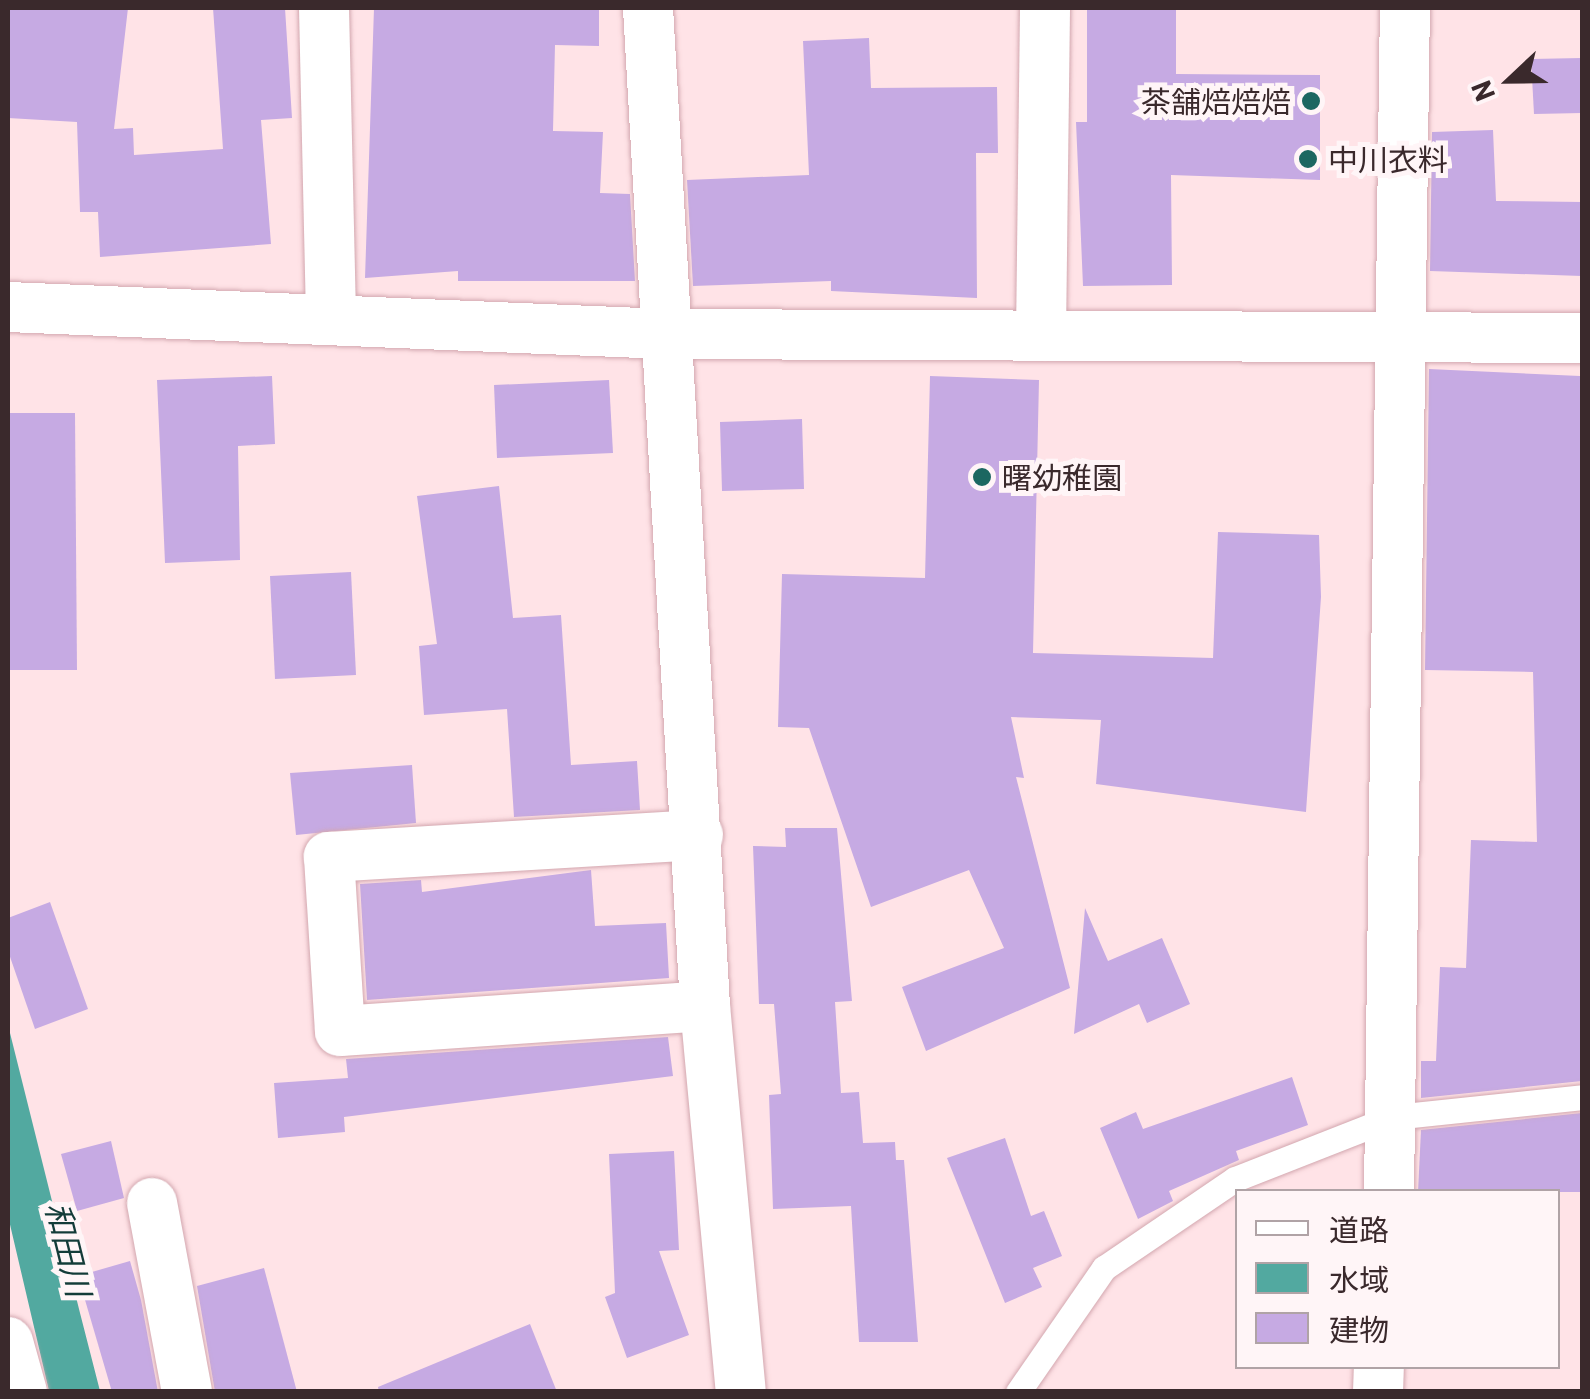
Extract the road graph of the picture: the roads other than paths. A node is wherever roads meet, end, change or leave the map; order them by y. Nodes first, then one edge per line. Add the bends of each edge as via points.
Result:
1 (324, 8) edge
2 (648, 8) edge
3 (1046, 8) edge
4 (1405, 8) edge
5 (8, 307) edge
6 (331, 318) junction
7 (667, 334) junction
8 (1042, 336) junction
9 (1395, 338) junction
10 (1582, 338) edge
11 (698, 835) junction
12 (705, 1006) junction
13 (1582, 1097) edge
14 (1394, 1117) junction
15 (1389, 1189) edge
16 (152, 1203) dead end
17 (8, 1342) edge
18 (22, 1392) edge
19 (187, 1392) edge
20 (741, 1392) edge
21 (1018, 1392) edge

1 - 6 street
2 - 7 street
3 - 8 street
4 - 9 street
5 - 6 street
6 - 7 street
7 - 8 street
7 - 11 street
8 - 9 street
9 - 10 street
9 - 14 street
11 - 12 street
11 - 12 street via 329,857 340,1031
12 - 20 street
13 - 14 lane
14 - 15 street
14 - 21 lane via 1235,1178 1104,1268
16 - 19 street
17 - 18 street

